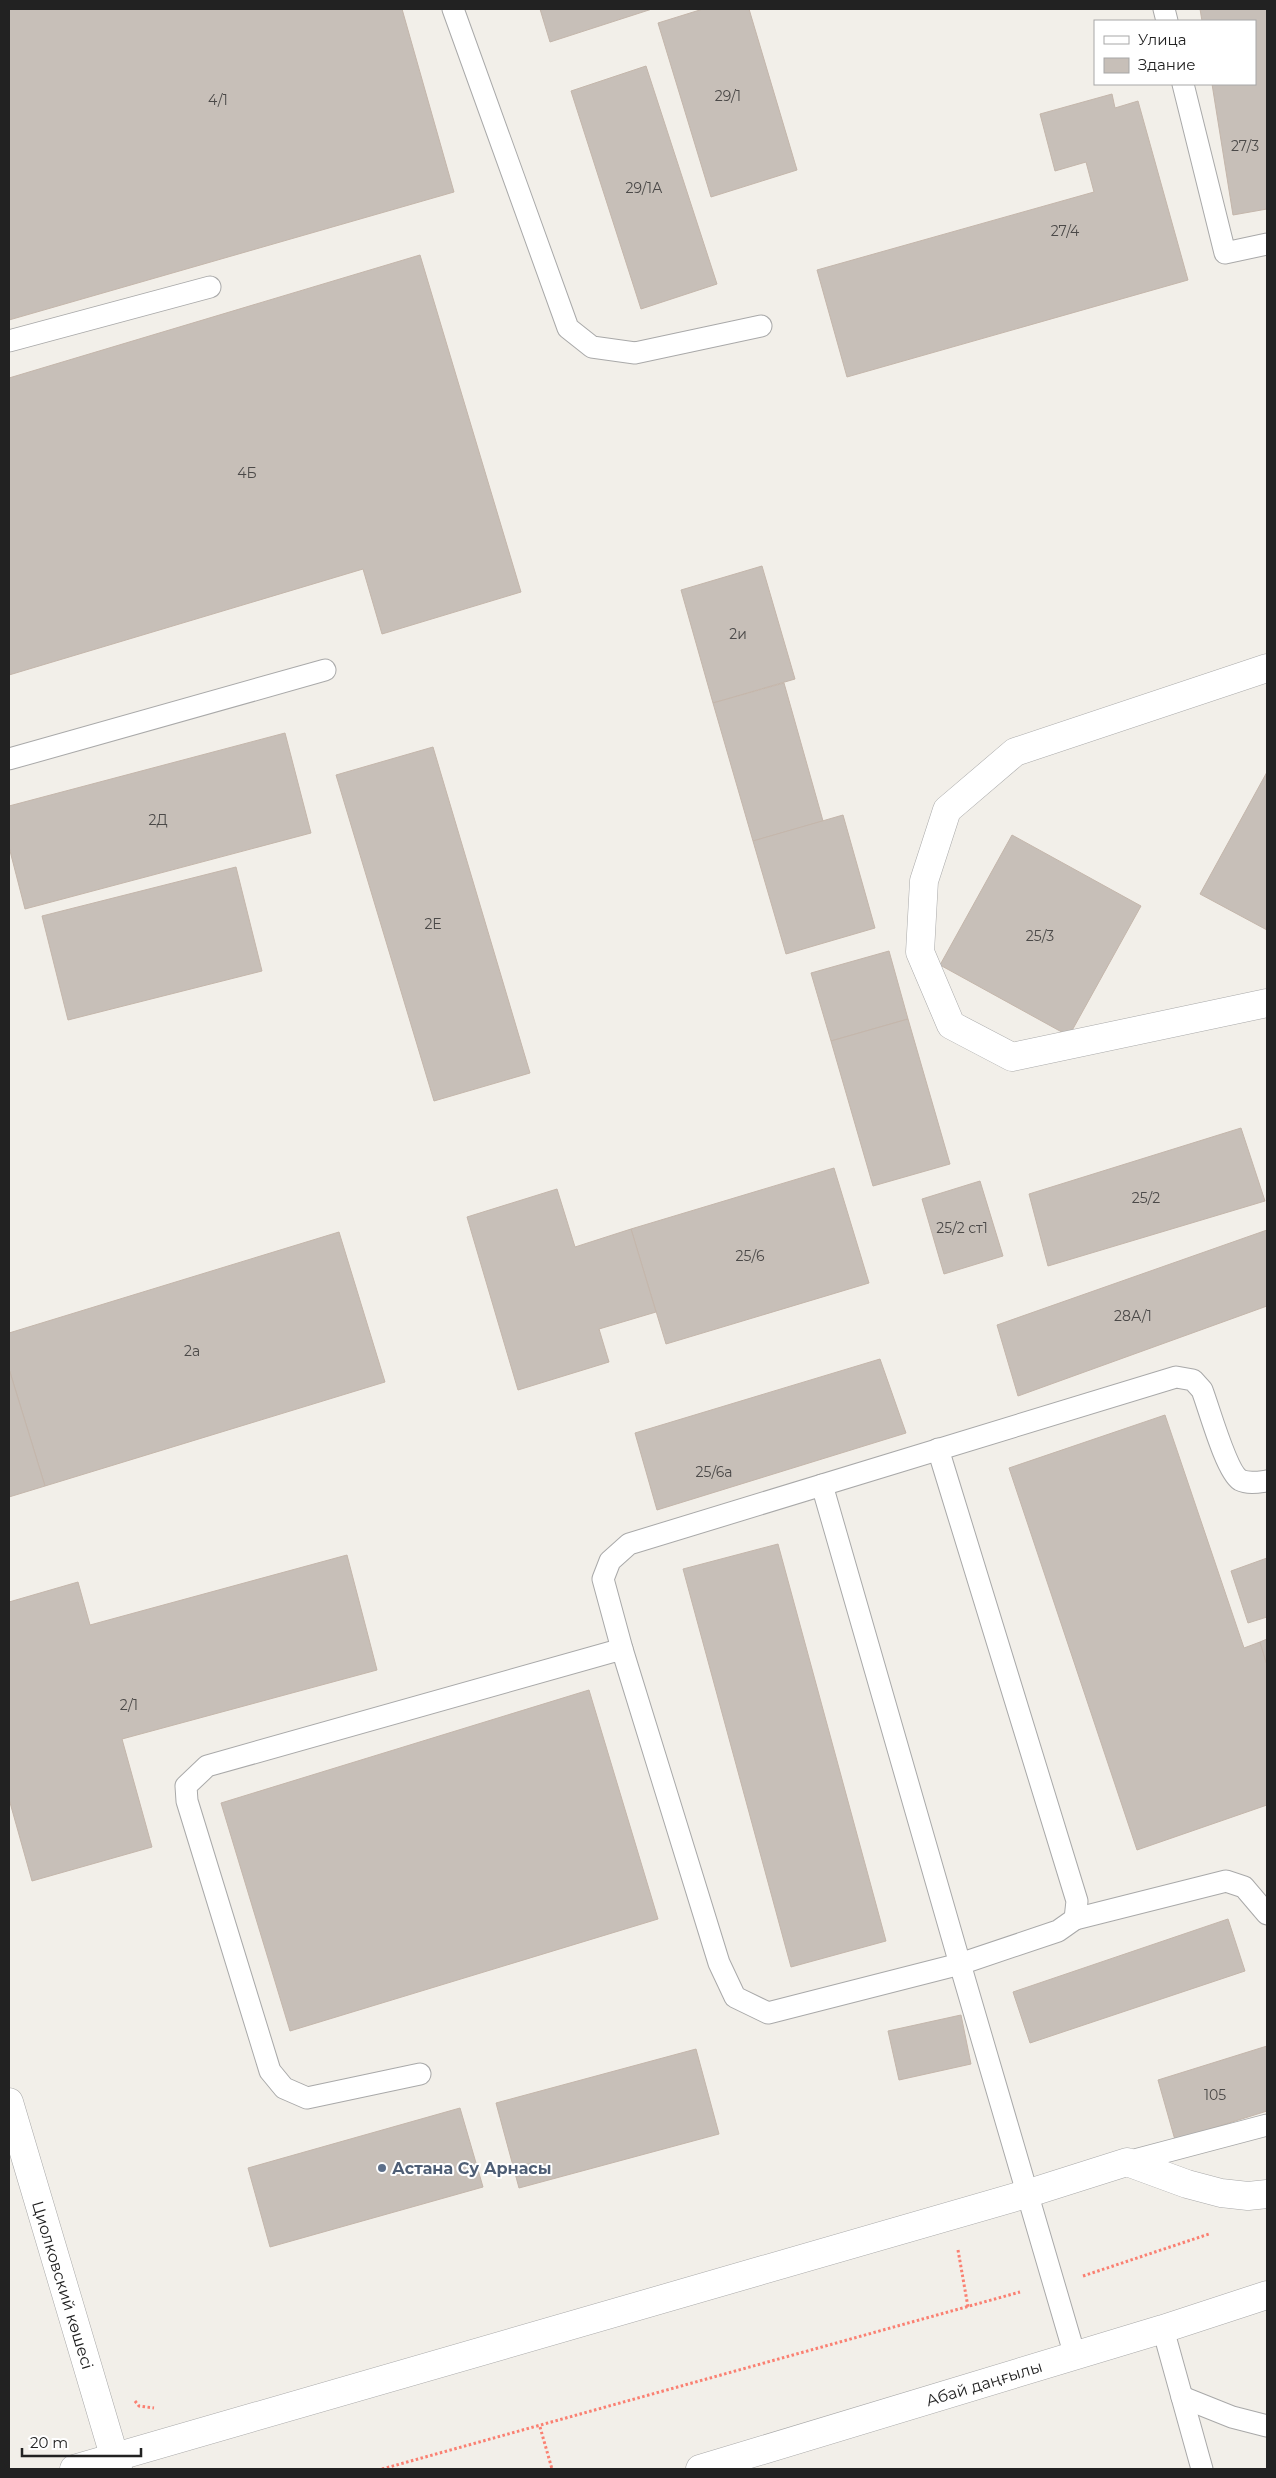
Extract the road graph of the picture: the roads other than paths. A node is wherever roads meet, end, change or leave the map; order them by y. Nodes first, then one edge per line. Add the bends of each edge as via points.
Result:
1 (454, 9) edge
2 (1183, 85) edge
3 (1267, 244) edge
4 (210, 287) dead end
5 (761, 326) dead end
6 (9, 341) edge
7 (1267, 668) edge
8 (325, 670) dead end
9 (9, 758) edge
10 (1267, 1003) edge
11 (938, 1449) junction
12 (1267, 1481) edge
13 (822, 1485) junction
14 (622, 1649) junction
15 (1267, 1914) edge
16 (1075, 1919) junction
17 (960, 1964) junction
18 (420, 2074) dead end
19 (9, 2102) edge
20 (1267, 2125) edge
21 (1127, 2162) junction
22 (1026, 2194) junction
23 (1267, 2194) edge
24 (1267, 2295) edge
25 (1163, 2329) junction
26 (1075, 2356) junction
27 (1182, 2396) junction
28 (1267, 2426) edge
29 (116, 2464) edge
30 (74, 2469) edge
31 (700, 2469) edge
32 (1202, 2469) edge

1 - 5 lane via 568,328 592,347 635,353
2 - 3 lane via 1225,253
4 - 6 lane
7 - 10 street via 1015,752 947,810 924,881 920,952 951,1025 1012,1057
8 - 9 lane
11 - 12 lane via 1176,1377 1193,1380 1202,1390 1230,1469 1240,1480
11 - 13 lane
11 - 16 lane via 1077,1901
13 - 14 lane via 629,1544 610,1561 602,1579
13 - 17 lane
14 - 17 lane via 718,1963 735,1997 768,2014
14 - 18 lane via 206,1766 186,1786 190,1811 270,2071 284,2088 307,2098
15 - 16 lane via 1244,1887 1226,1881
16 - 17 lane via 1058,1931
17 - 22 lane
19 - 29 street, Циолковский көшесі
20 - 21 lane
21 - 22 street
21 - 23 street via 1221,2193
22 - 26 lane
22 - 29 street
24 - 25 street, Абай даңғылы
25 - 26 street, Абай даңғылы
25 - 27 lane
26 - 31 street, Абай даңғылы
27 - 28 lane via 1232,2417
27 - 32 lane
29 - 30 street

